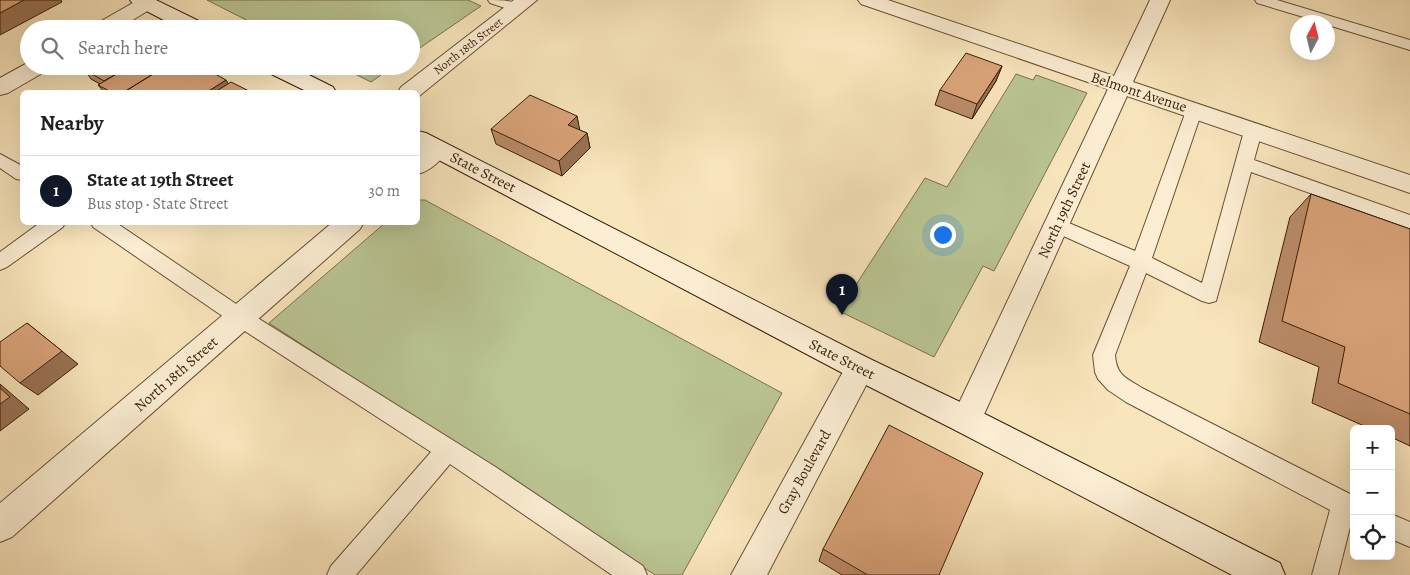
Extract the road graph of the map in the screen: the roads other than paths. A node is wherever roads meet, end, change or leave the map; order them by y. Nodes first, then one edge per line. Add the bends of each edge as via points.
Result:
1 (495, 0) edge
2 (868, 0) edge
3 (1160, 0) edge
4 (1262, 0) edge
5 (144, 2) edge
6 (522, 4) edge
7 (117, 20) edge
8 (180, 20) edge
9 (1410, 45) edge
10 (22, 75) edge
11 (291, 75) edge
12 (1121, 87) junction
13 (0, 88) edge
14 (321, 90) edge
15 (412, 90) edge
16 (1194, 111) junction
17 (1254, 131) junction
18 (424, 151) edge
19 (0, 160) edge
20 (1245, 163) junction
21 (20, 173) edge
22 (1410, 184) edge
23 (1410, 222) edge
24 (52, 225) edge
25 (104, 225) edge
26 (348, 225) edge
27 (1056, 225) junction
28 (0, 262) edge
29 (1141, 262) junction
30 (241, 318) junction
31 (860, 368) junction
32 (966, 420) junction
33 (447, 450) junction
34 (1349, 506) edge
35 (0, 525) edge
36 (1395, 528) edge
37 (1410, 535) edge
38 (340, 575) edge
39 (634, 575) edge
40 (748, 575) edge
41 (1268, 575) edge
42 (1325, 575) edge

1 - 6 lane
2 - 12 street, Belmont Avenue
3 - 12 street, North 19th Street
4 - 9 lane
5 - 7 street
5 - 8 street
6 - 15 street, North 18th Street
10 - 13 street
11 - 14 street
12 - 16 street, Belmont Avenue
12 - 27 street, North 19th Street
16 - 17 street, Belmont Avenue
16 - 29 lane
17 - 20 lane
17 - 22 street, Belmont Avenue
18 - 31 street, State Street
19 - 21 lane
20 - 23 lane
20 - 29 lane via 1209,295
24 - 28 lane
25 - 30 lane
26 - 30 street, North 18th Street
27 - 29 lane
27 - 32 street, North 19th Street
29 - 34 lane via 1104,355 1106,372 1134,395
30 - 33 lane
30 - 35 street, North 18th Street
31 - 32 street, State Street
31 - 40 street, Gray Boulevard
32 - 41 street, State Street
33 - 38 lane
33 - 39 lane
34 - 42 lane
36 - 37 lane

